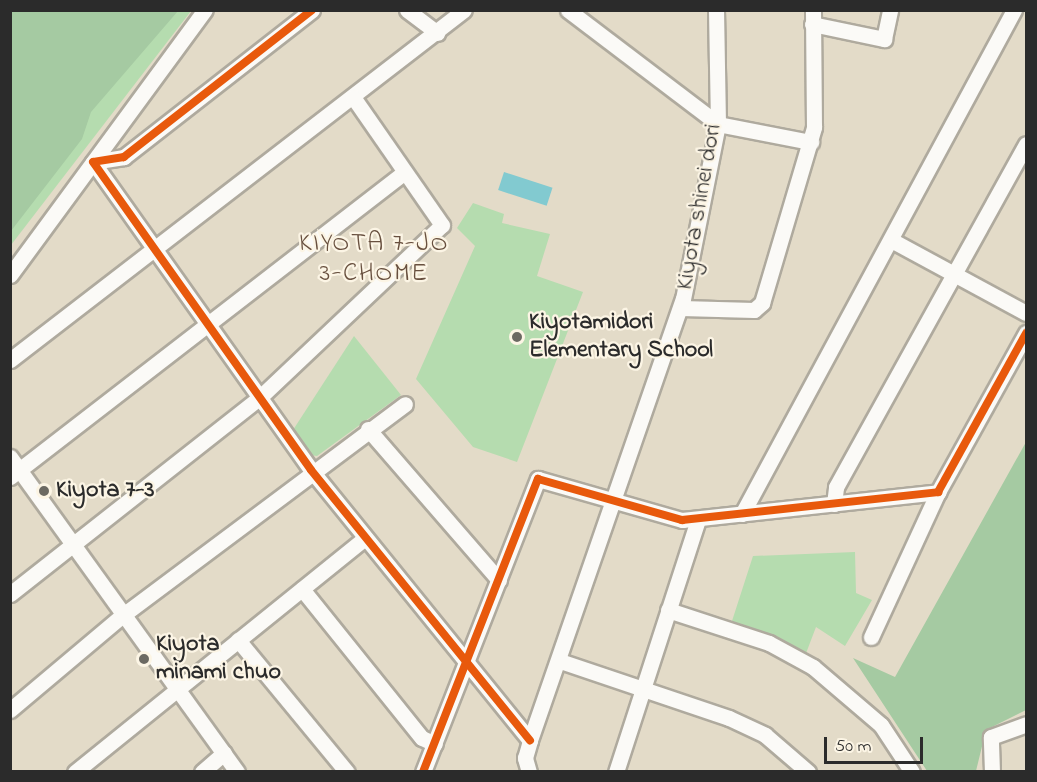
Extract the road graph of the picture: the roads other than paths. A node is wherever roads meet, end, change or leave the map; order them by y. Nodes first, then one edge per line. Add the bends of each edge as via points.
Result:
1 (205, 10) edge
2 (312, 10) edge
3 (407, 10) edge
4 (464, 10) edge
5 (568, 10) edge
6 (890, 10) edge
7 (1014, 10) edge
8 (714, 12) edge
9 (812, 17) edge
10 (437, 33) junction
11 (353, 97) junction
12 (718, 124) junction
13 (811, 142) junction
14 (1026, 144) edge
15 (93, 162) junction
16 (404, 172) junction
17 (891, 240) junction
18 (154, 249) junction
19 (10, 275) edge
20 (956, 275) junction
21 (681, 308) junction
22 (1026, 313) edge
23 (206, 325) junction
24 (1026, 333) edge
25 (10, 360) edge
26 (258, 399) junction
27 (405, 404) dead end
28 (368, 429) junction
29 (13, 468) edge
30 (311, 470) junction
31 (938, 492) junction
32 (615, 502) junction
33 (834, 504) junction
34 (742, 514) junction
35 (698, 519) junction
36 (365, 538) junction
37 (71, 543) junction
38 (499, 580) junction
39 (302, 589) junction
40 (10, 594) edge
41 (668, 610) junction
42 (123, 615) junction
43 (871, 637) dead end
44 (238, 640) junction
45 (560, 662) junction
46 (469, 666) junction
47 (175, 688) junction
48 (641, 688) junction
49 (10, 710) edge
50 (1026, 724) edge
51 (530, 740) junction
52 (435, 744) junction
53 (224, 753) junction
54 (524, 767) edge
55 (75, 771) edge
56 (202, 771) edge
57 (237, 771) edge
58 (346, 771) edge
59 (423, 771) edge
60 (618, 771) edge
61 (808, 771) edge
62 (912, 771) edge
63 (992, 771) edge

1 - 15 street
2 - 15 street via 123,157
3 - 10 street
4 - 10 street
5 - 12 street
6 - 9 street via 884,39
7 - 17 street
8 - 12 street, Kiyota shinei dori
9 - 13 street
10 - 11 street
11 - 16 street
11 - 18 street
12 - 13 street
12 - 21 street, Kiyota shinei dori
13 - 21 street via 762,303 754,310
14 - 20 street
15 - 18 street
15 - 19 street
16 - 23 street
16 - 26 street via 442,225
17 - 20 street
17 - 34 street
18 - 23 street
18 - 25 street
20 - 22 street
20 - 33 street via 836,487
21 - 32 street, Kiyota shinei dori
23 - 26 street
23 - 29 street
24 - 31 street
26 - 30 street
26 - 37 street
27 - 28 street
28 - 30 street
28 - 38 street
29 - 37 street
30 - 36 street
30 - 42 street
31 - 33 street
31 - 43 street
32 - 35 street via 682,520
32 - 38 street via 538,479
32 - 45 street, Kiyota shinei dori
33 - 34 street
34 - 35 street
35 - 41 street
36 - 39 street
36 - 46 street
37 - 40 street
37 - 42 street
38 - 46 street
39 - 44 street
39 - 52 street via 422,738
41 - 48 street
41 - 62 street via 769,643 813,667 880,725
42 - 47 street
42 - 49 street
44 - 47 street
44 - 58 street
45 - 48 street
45 - 51 street, Kiyota shinei dori
46 - 51 street
46 - 52 street
47 - 53 street
47 - 55 street
48 - 60 street
48 - 61 street via 765,735
50 - 63 street via 991,737
51 - 54 street, Kiyota shinei dori
52 - 59 street
53 - 56 street
53 - 57 street

